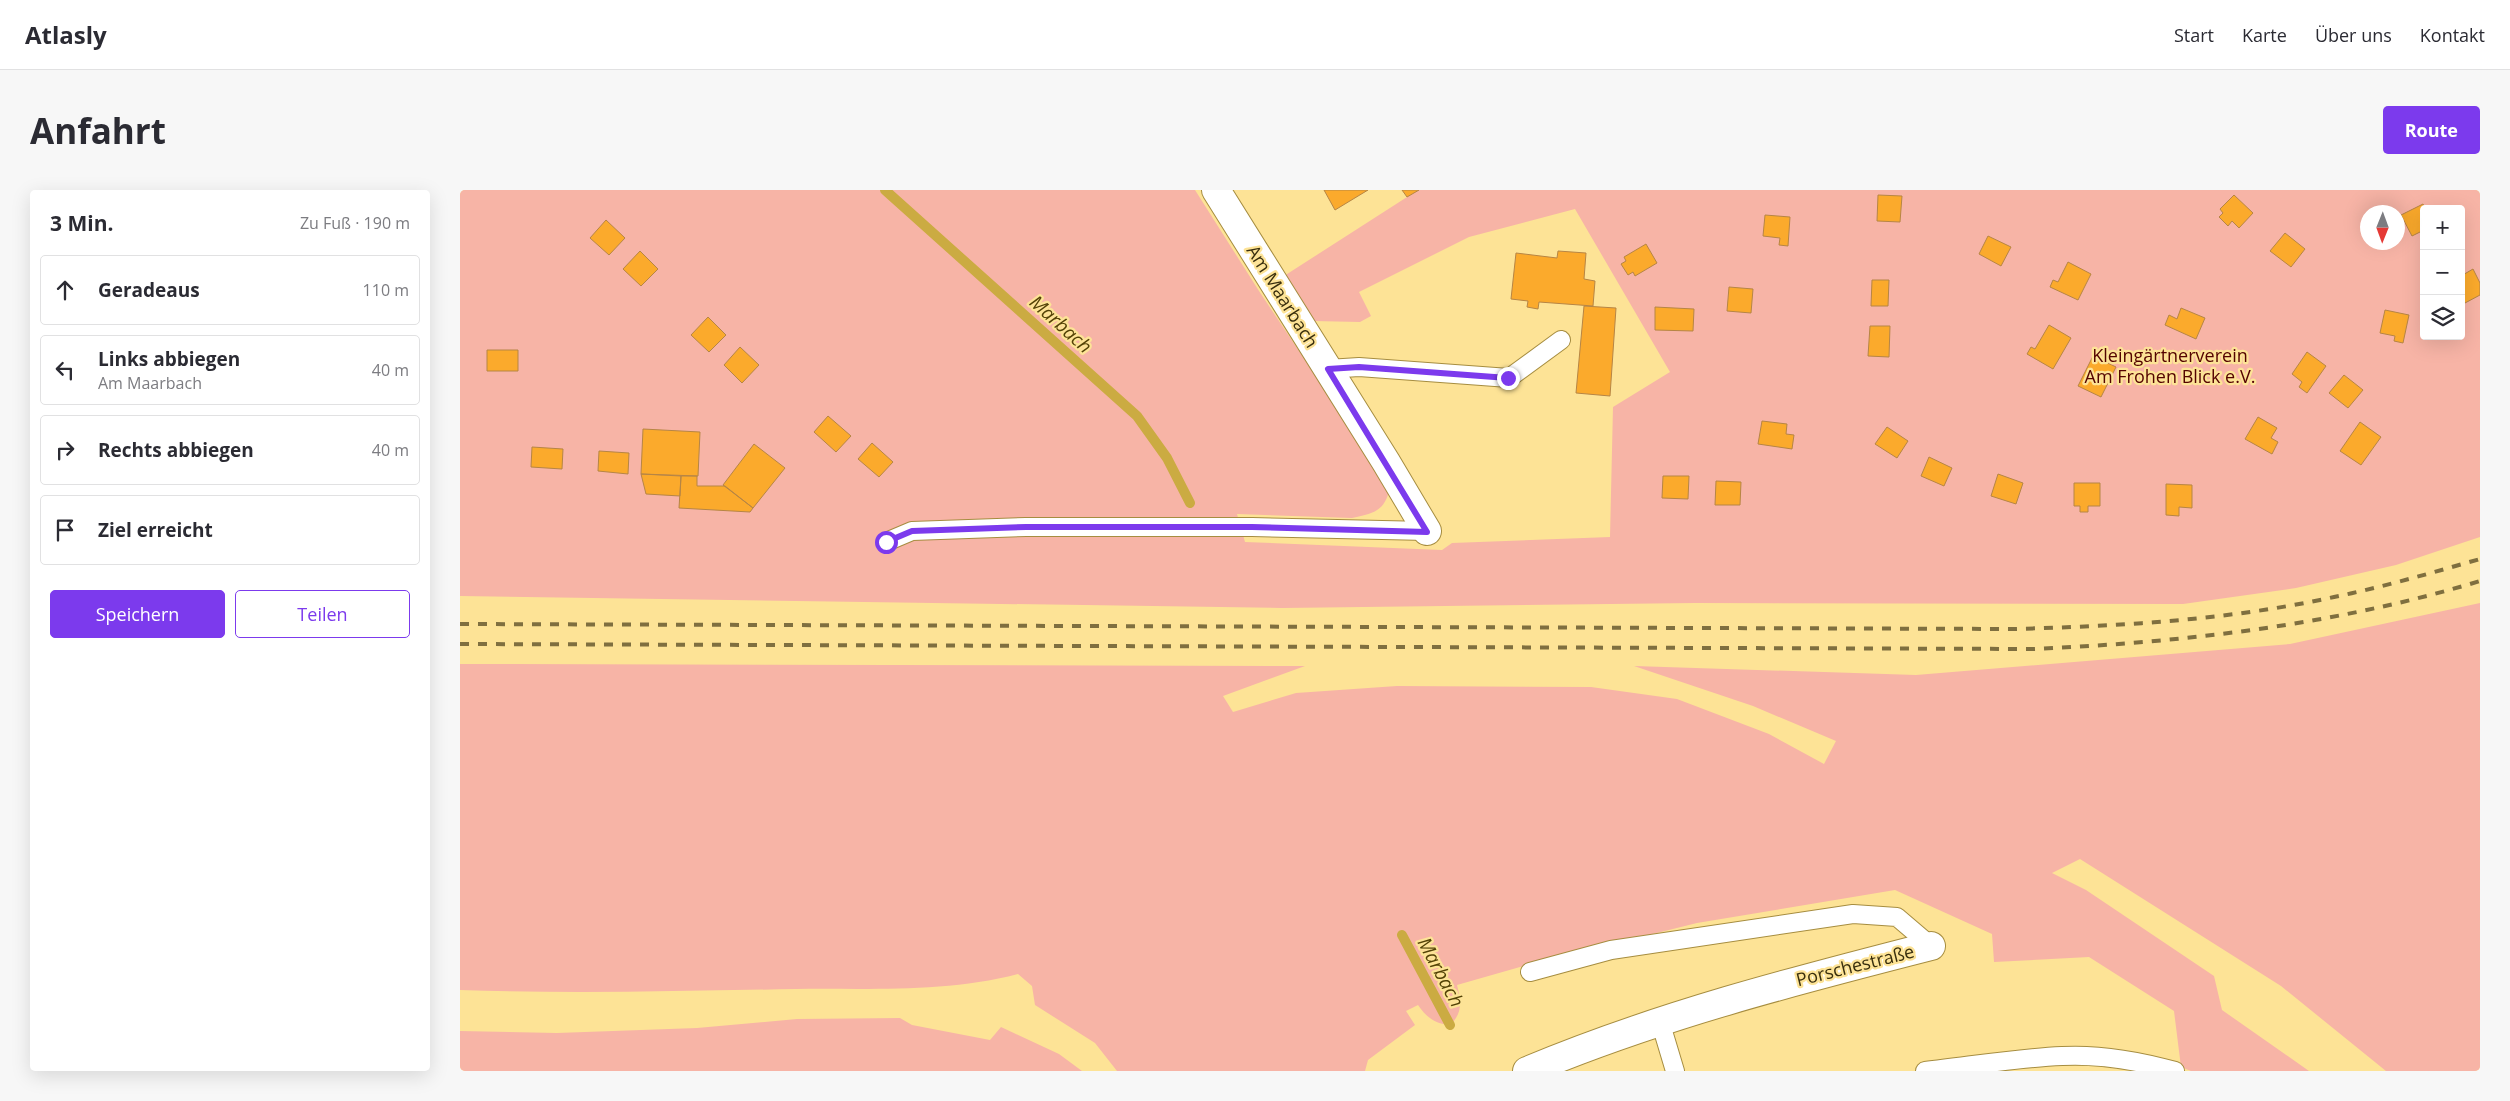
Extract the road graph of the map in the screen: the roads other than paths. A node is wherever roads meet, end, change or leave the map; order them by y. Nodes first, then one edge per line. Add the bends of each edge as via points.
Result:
1 (1216, 190) edge
2 (1561, 340) dead end
3 (1328, 369) junction
4 (1427, 532) joint
5 (886, 542) dead end
6 (1931, 946) joint
7 (1530, 972) dead end
8 (1660, 1021) junction
9 (1527, 1071) edge
10 (1674, 1071) edge
11 (1925, 1071) edge
12 (2175, 1071) edge

1 - 3 street, Am Maarbach
2 - 3 lane via 1508,378 1359,367
3 - 4 street, Am Maarbach
4 - 5 lane via 1252,527 1026,527 912,531
6 - 7 lane, Porschestraße via 1897,917 1853,914 1611,950
6 - 8 street, Porschestraße via 1767,988
8 - 9 street, Porschestraße via 1585,1046
8 - 10 lane
11 - 12 lane via 2062,1056 2098,1056

